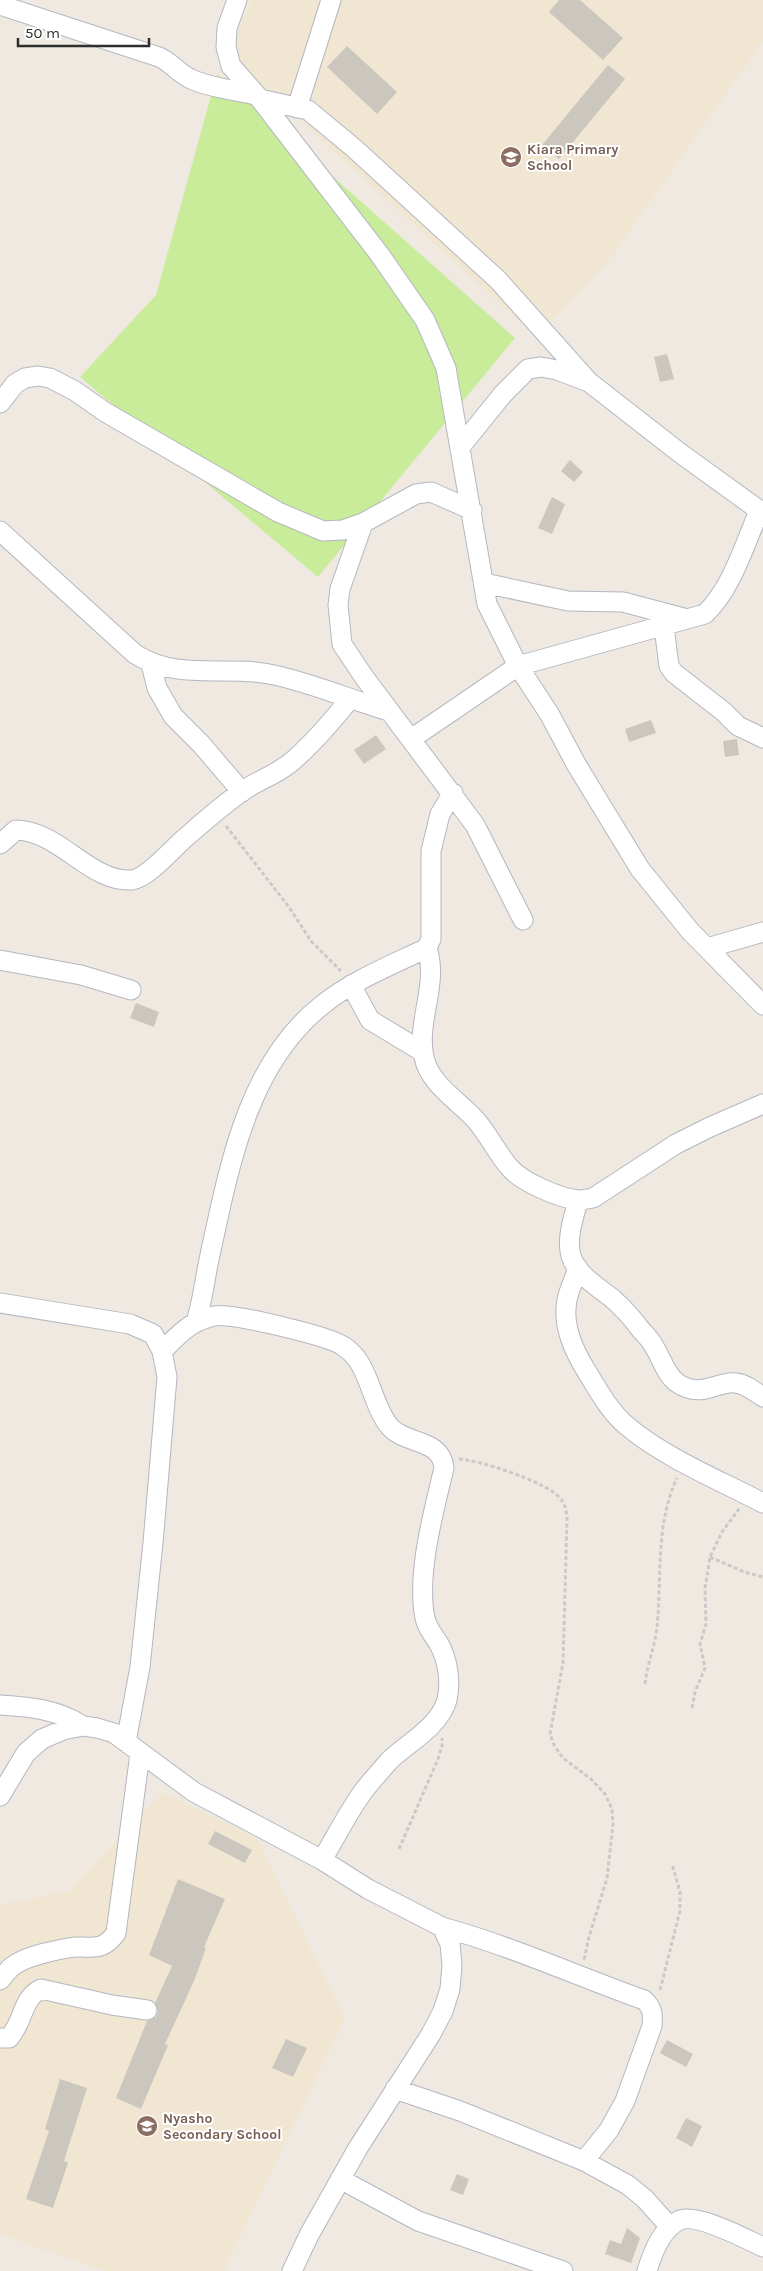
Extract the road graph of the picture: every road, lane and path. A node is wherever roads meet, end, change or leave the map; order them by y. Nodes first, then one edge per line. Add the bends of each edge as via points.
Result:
1 (237, 0) edge
2 (331, 0) edge
3 (0, 5) edge
4 (258, 97) junction
5 (297, 108) junction
6 (589, 382) junction
7 (0, 403) edge
8 (461, 446) junction
9 (472, 510) junction
10 (761, 512) edge
11 (364, 523) junction
12 (0, 530) edge
13 (484, 583) junction
14 (689, 619) junction
15 (664, 627) junction
16 (151, 664) junction
17 (518, 666) junction
18 (350, 699) junction
19 (389, 710) junction
20 (763, 738) edge
21 (411, 739) junction
22 (242, 792) junction
23 (453, 793) junction
24 (221, 809) junction
25 (0, 844) edge
26 (523, 920) dead end
27 (763, 932) edge
28 (427, 948) junction
29 (707, 948) junction
30 (0, 960) edge
31 (351, 985) junction
32 (131, 990) dead end
33 (763, 1005) edge
34 (423, 1052) junction
35 (763, 1104) edge
36 (578, 1200) junction
37 (578, 1268) junction
38 (0, 1303) edge
39 (196, 1322) junction
40 (162, 1352) junction
41 (763, 1397) edge
42 (443, 1457) junction
43 (685, 1462) junction
44 (756, 1499) edge
45 (710, 1557) junction
46 (763, 1577) edge
47 (645, 1684) dead end
48 (0, 1705) edge
49 (692, 1708) dead end
50 (442, 1710) junction
51 (83, 1726) junction
52 (133, 1748) junction
53 (0, 1796) edge
54 (399, 1849) dead end
55 (322, 1860) junction
56 (672, 1864) dead end
57 (442, 1927) junction
58 (581, 1977) junction
59 (0, 1980) edge
60 (648, 2003) junction
61 (147, 2010) dead end
62 (0, 2038) edge
63 (395, 2089) junction
64 (584, 2160) junction
65 (340, 2179) junction
66 (670, 2227) junction
67 (763, 2247) edge
68 (292, 2271) edge
69 (563, 2271) edge
70 (647, 2271) edge

1 - 4 street via 227,28 226,47 231,66
2 - 5 street
3 - 4 street via 158,57 195,81
4 - 5 street
4 - 8 street via 380,255 425,320 446,368
5 - 6 street via 308,110 356,149 498,280
6 - 8 street via 557,370 528,369
6 - 10 street
7 - 11 street via 24,378 50,378 278,512 323,531 343,530
8 - 9 street
9 - 11 street via 431,492 416,494
9 - 13 street
10 - 14 street via 716,604 704,614
11 - 19 street via 340,589 340,638
12 - 16 street via 135,654
13 - 14 street via 568,601 624,602
13 - 17 street via 487,604
14 - 15 street
15 - 17 street
15 - 20 street via 669,666 674,673 738,726
16 - 18 street via 177,670 274,675
16 - 22 street via 157,688 173,716 202,744
17 - 21 street
17 - 29 street via 550,714 576,764 640,869
18 - 19 street
18 - 22 street via 294,760
19 - 21 street
21 - 23 street
22 - 24 street
23 - 26 street via 475,825
23 - 28 street via 440,814 431,851 432,939
24 - 25 street via 143,876 132,880 114,877 86,864 36,833 16,830
24 - 31 path via 229,832 251,855 311,941
27 - 29 street
28 - 31 street
28 - 34 street via 432,975
29 - 33 street
30 - 32 street via 81,975
31 - 34 street via 370,1020
31 - 39 street via 320,1006 290,1038 266,1072 251,1106 227,1180
34 - 36 street via 430,1075 474,1119 510,1168 552,1193
35 - 36 street via 676,1144 593,1198
36 - 37 street via 569,1242 571,1257
37 - 41 street via 642,1330 655,1348 661,1365 678,1383 691,1389 708,1389 736,1383
37 - 43 street via 567,1300 566,1323 580,1362 627,1426
38 - 40 street via 130,1324 153,1334
39 - 40 street
39 - 42 street via 224,1316 280,1327 342,1345 357,1359 383,1417 392,1428
40 - 52 street via 167,1376
42 - 50 street via 444,1468 423,1576 425,1618 447,1662 446,1700
42 - 58 path via 496,1467 558,1495 565,1505 563,1663 550,1734 562,1758 591,1779 605,1794 612,1809 613,1824 607,1878
43 - 44 street
43 - 47 path via 674,1484 661,1542 657,1629
44 - 45 path via 722,1532
45 - 46 path
45 - 49 path via 705,1588 706,1624 700,1644 705,1668
48 - 51 street via 40,1708
50 - 54 path via 442,1746
50 - 55 street via 364,1790
51 - 52 street via 114,1733
51 - 53 street via 63,1730 36,1744 26,1753
52 - 55 street via 194,1792
52 - 59 street via 116,1933 102,1947 69,1948 28,1959 13,1966
55 - 57 street via 368,1889
56 - 60 path via 680,1892 680,1911 660,1991
57 - 58 street via 479,1937
57 - 63 street via 450,1944 450,1989 431,2034
58 - 60 street
60 - 64 street via 653,2013 652,2026 625,2101 609,2130
61 - 62 street via 41,1989 28,1998 16,2030 9,2038
63 - 64 street via 469,2114
63 - 65 street
64 - 66 street via 628,2185
65 - 68 street
65 - 69 street via 418,2221
66 - 67 street via 680,2220 694,2220
66 - 70 street via 657,2245

